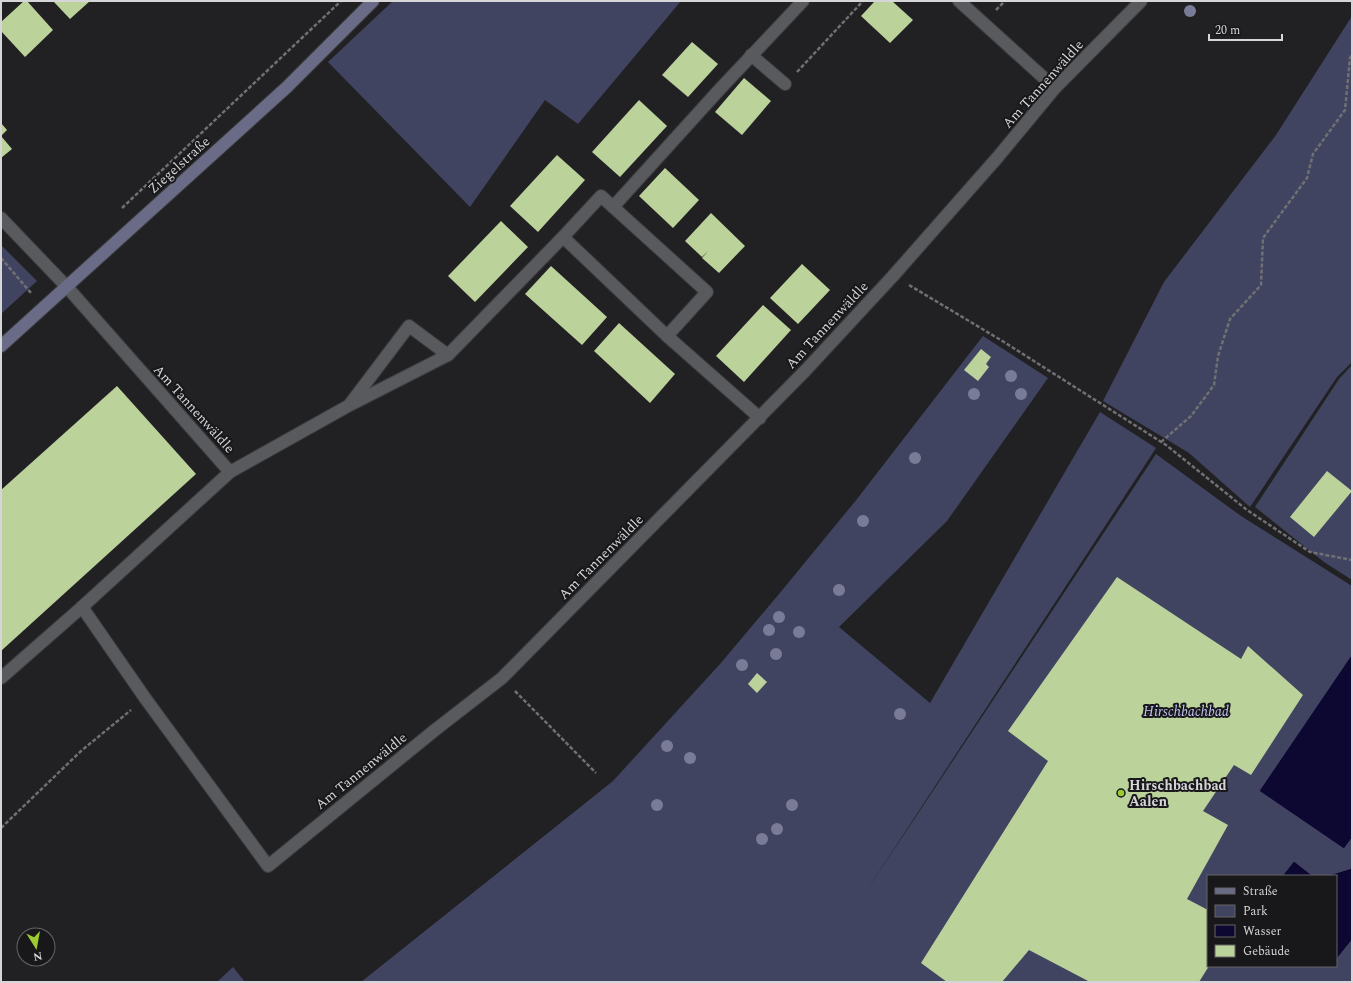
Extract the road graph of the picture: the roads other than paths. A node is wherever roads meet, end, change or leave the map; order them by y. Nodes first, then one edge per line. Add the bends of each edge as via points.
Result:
1 (373, 1) edge
2 (802, 1) edge
3 (959, 1) edge
4 (1141, 1) edge
5 (751, 55) junction
6 (786, 84) road end
7 (1055, 88) junction
8 (612, 207) junction
9 (1, 218) edge
10 (563, 237) junction
11 (67, 287) junction
12 (667, 336) junction
13 (1, 346) edge
14 (448, 355) junction
15 (348, 406) junction
16 (760, 418) junction
17 (230, 472) junction
18 (82, 606) junction
19 (1, 678) edge

1 - 11 main road, Ziegelstraße via 287,87
2 - 5 street
3 - 7 street
4 - 7 street, Am Tannenwäldle
5 - 6 street
5 - 8 street
7 - 16 street, Am Tannenwäldle via 893,276
8 - 10 street via 601,196
8 - 12 street via 707,292
9 - 11 street, Am Tannenwäldle
10 - 12 street
10 - 14 street
11 - 13 main road, Ziegelstraße
11 - 17 street, Am Tannenwäldle
12 - 16 street
14 - 15 street
14 - 15 street via 410,326
15 - 17 street
16 - 18 street, Am Tannenwäldle via 502,678 268,866 145,698
17 - 18 street, Am Tannenwäldle
18 - 19 street, Am Tannenwäldle

